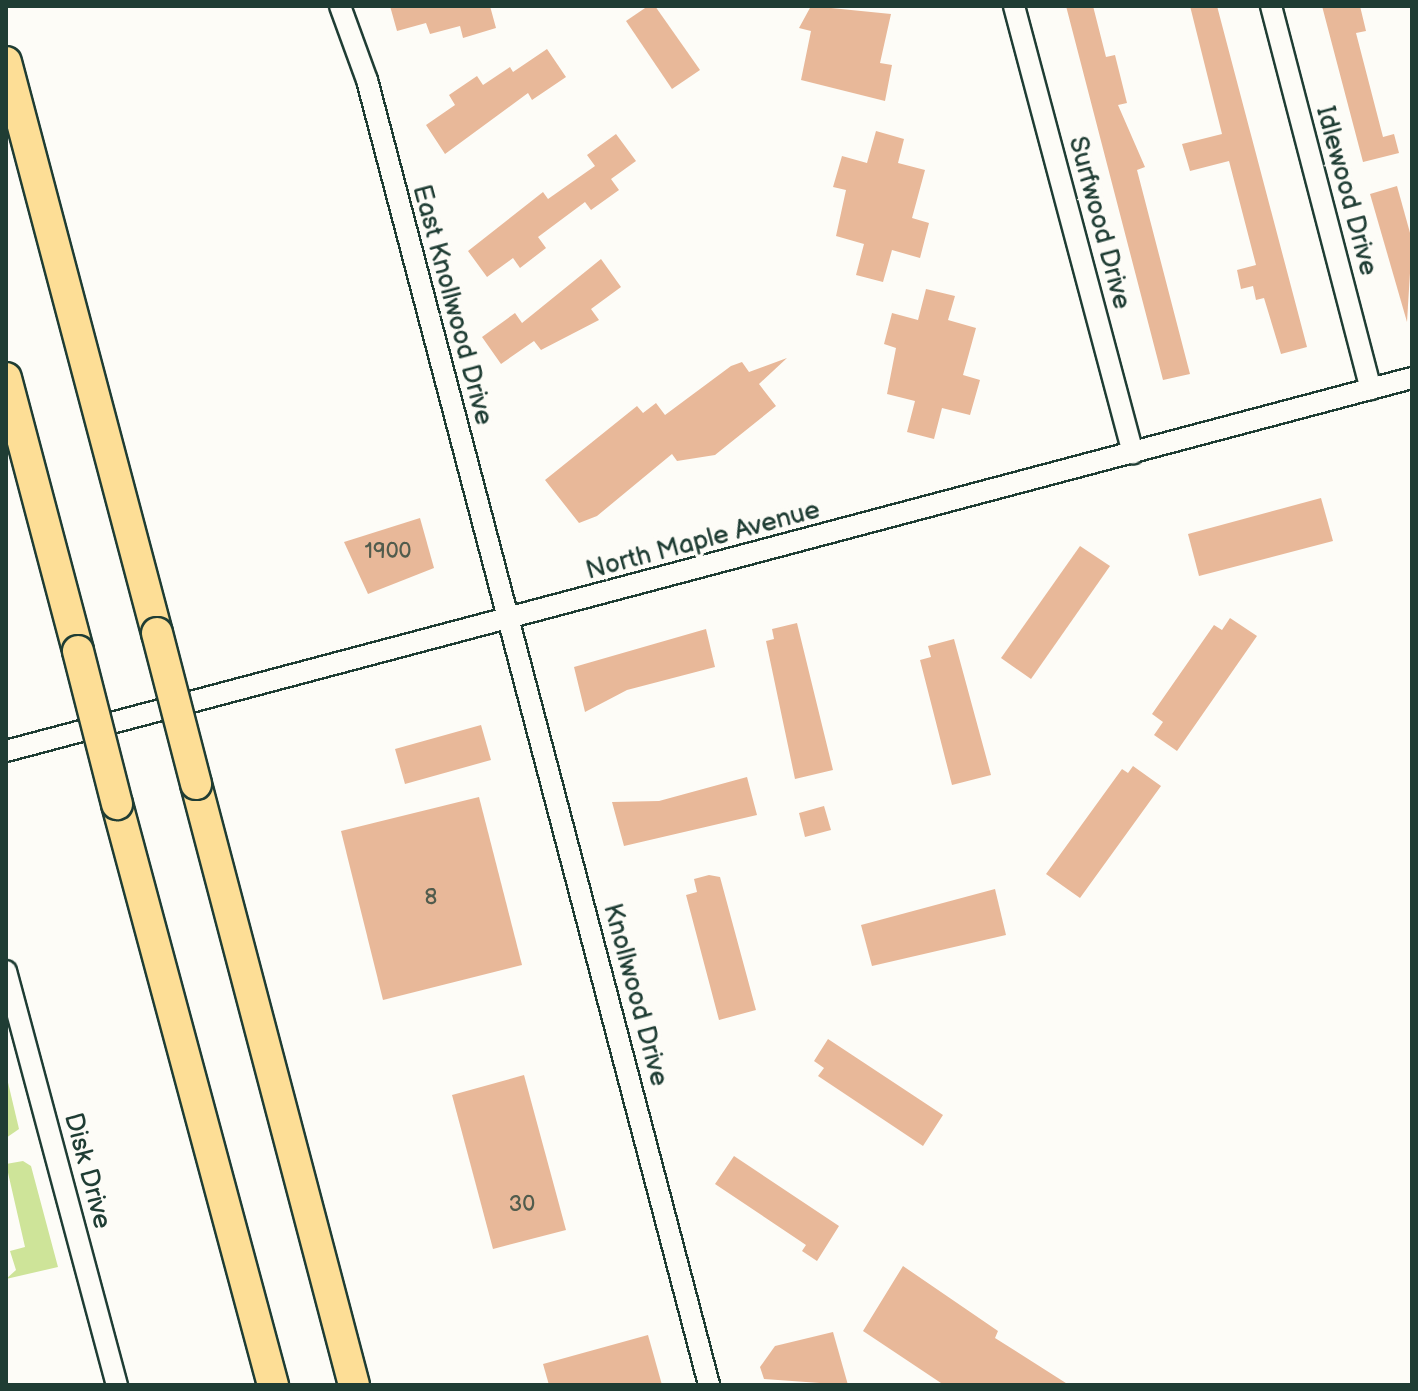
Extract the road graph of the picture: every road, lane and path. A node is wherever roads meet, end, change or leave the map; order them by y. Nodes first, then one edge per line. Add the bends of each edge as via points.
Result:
1 (340, 6) edge
2 (1014, 6) edge
3 (1271, 6) edge
4 (6, 62) edge
5 (6, 378) edge
6 (1412, 378) edge
7 (1371, 389) junction
8 (1133, 453) junction
9 (509, 618) junction
10 (6, 751) edge
11 (6, 971) edge
12 (117, 1385) edge
13 (273, 1385) edge
14 (354, 1385) edge
15 (709, 1385) edge

1 - 9 street, East Knollwood Drive via 367,80
2 - 8 street, Surfwood Drive
3 - 7 street, Idlewood Drive
4 - 14 highway, bridge
5 - 13 highway, bridge
6 - 7 street, North Maple Avenue
7 - 8 street, North Maple Avenue
8 - 9 street, North Maple Avenue
9 - 10 street, North Maple Avenue
9 - 15 street, Knollwood Drive
11 - 12 street, Disk Drive

